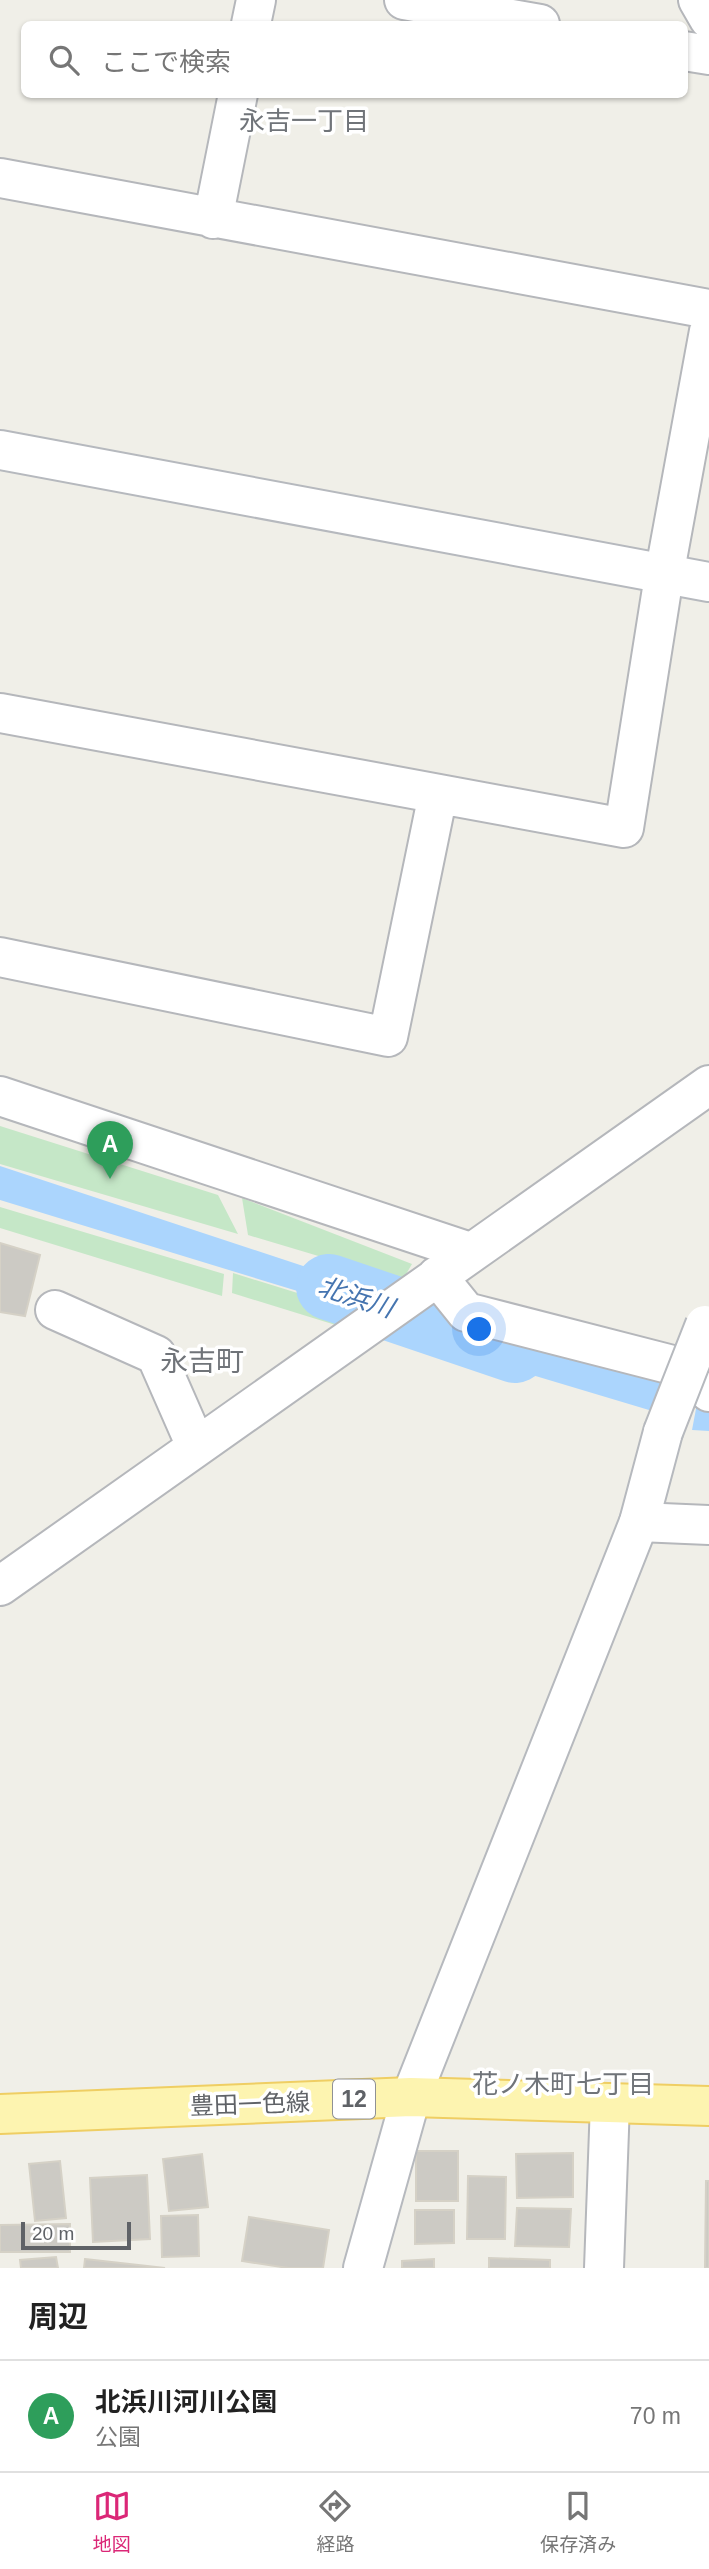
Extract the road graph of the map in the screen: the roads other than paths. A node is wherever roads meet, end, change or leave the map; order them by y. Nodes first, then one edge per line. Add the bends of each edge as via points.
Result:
1 (256, 0) edge
2 (404, 0) edge
3 (698, 0) edge
4 (709, 19) edge
5 (252, 21) edge
6 (523, 21) edge
7 (688, 52) edge
8 (709, 55) edge
9 (237, 98) edge
10 (0, 178) edge
11 (213, 219) junction
12 (709, 309) edge
13 (709, 331) edge
14 (0, 450) edge
15 (664, 576) junction
16 (709, 582) edge
17 (0, 713) edge
18 (438, 794) junction
19 (0, 957) edge
20 (709, 1085) edge
21 (0, 1096) edge
22 (470, 1252) junction
23 (432, 1280) junction
24 (55, 1310) dead end
25 (707, 1321) edge
26 (698, 1380) edge
27 (196, 1446) junction
28 (639, 1522) junction
29 (709, 1525) edge
30 (0, 1586) edge
31 (411, 2097) junction
32 (610, 2103) junction
33 (709, 2106) edge
34 (0, 2114) edge
35 (363, 2268) edge
36 (604, 2268) edge

1 - 5 street
2 - 6 street
3 - 4 street
7 - 8 street
9 - 11 street
10 - 11 street
11 - 12 street
13 - 15 street
14 - 15 street
15 - 16 street
15 - 18 street via 624,828
17 - 18 street
18 - 19 street via 388,1037
20 - 22 street
21 - 22 street
22 - 23 street
23 - 26 street via 466,1312
23 - 27 street
24 - 27 street via 156,1355
25 - 26 street, bridge
26 - 28 street, bridge via 663,1432
27 - 30 street
28 - 29 street
28 - 31 street
31 - 32 main road, 豊田一色線 / 12
31 - 34 main road, 豊田一色線 / 12
31 - 35 street
32 - 33 main road, 豊田一色線 / 12
32 - 36 street

